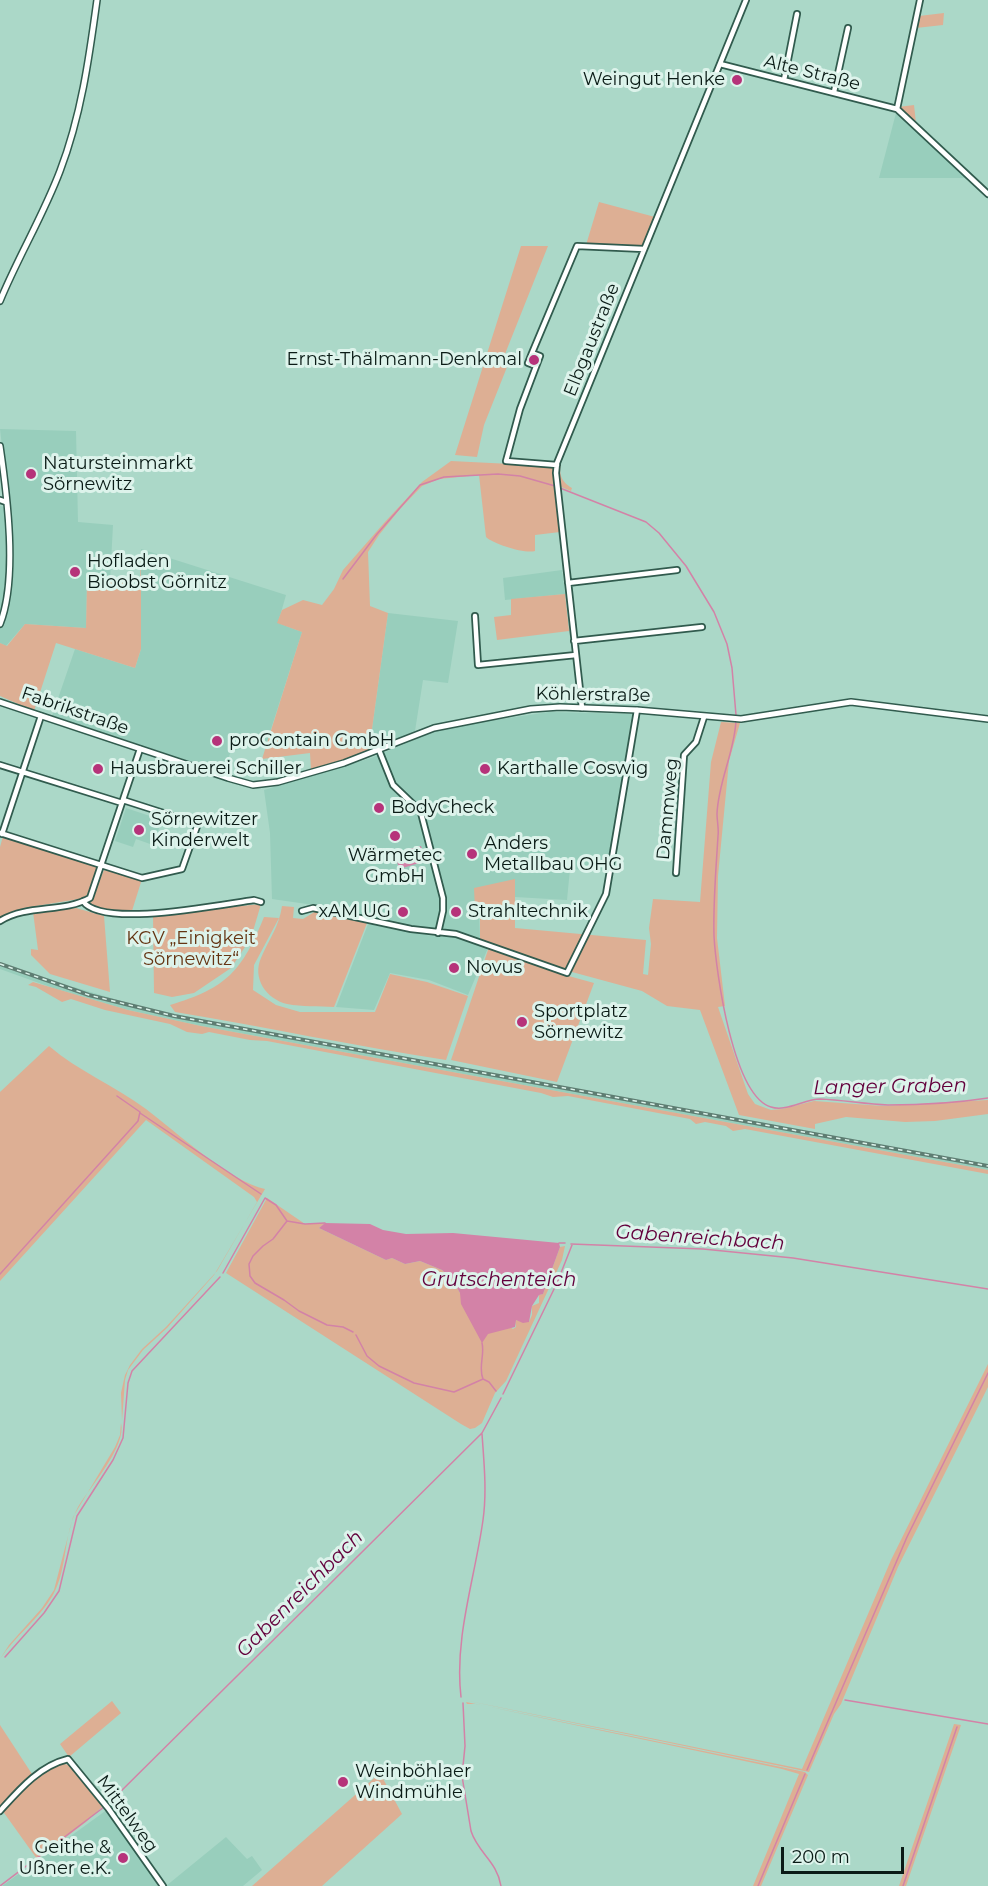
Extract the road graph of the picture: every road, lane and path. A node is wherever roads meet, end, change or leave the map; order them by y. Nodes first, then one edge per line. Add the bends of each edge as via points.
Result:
1 (97, 0) edge
2 (746, 0) edge
3 (920, 0) edge
4 (797, 14) dead end
5 (848, 28) dead end
6 (720, 64) junction
7 (784, 80) junction
8 (834, 92) junction
9 (897, 109) junction
10 (988, 194) edge
11 (644, 249) junction
12 (0, 301) edge
13 (532, 352) junction
14 (536, 366) junction
15 (0, 446) edge
16 (557, 465) junction
17 (3, 501) edge
18 (677, 570) dead end
19 (568, 583) junction
20 (475, 616) dead end
21 (0, 624) edge
22 (702, 627) dead end
23 (574, 641) junction
24 (576, 654) junction
25 (0, 702) edge
26 (582, 708) junction
27 (637, 710) junction
28 (41, 716) junction
29 (704, 717) junction
30 (988, 718) edge
31 (140, 749) junction
32 (379, 750) junction
33 (0, 765) edge
34 (22, 771) junction
35 (122, 802) junction
36 (200, 818) dead end
37 (198, 825) junction
38 (1, 834) edge
39 (101, 866) junction
40 (676, 873) dead end
41 (84, 902) junction
42 (261, 902) dead end
43 (302, 911) dead end
44 (0, 921) edge
45 (438, 933) junction
46 (0, 1811) edge
47 (163, 1886) edge

1 - 12 street via 74,131 44,210
2 - 6 street, Elbgaustraße
3 - 9 street
4 - 7 street
5 - 8 street
6 - 7 street, Alte Straße
6 - 11 street, Elbgaustraße
7 - 8 street, Alte Straße
8 - 9 street, Alte Straße
9 - 10 street
11 - 13 street via 577,246
11 - 16 street, Elbgaustraße
13 - 14 street via 540,356
13 - 14 street via 528,363
14 - 16 street via 506,461
15 - 17 street
16 - 19 street, Elbgaustraße
17 - 21 street via 8,586
18 - 19 street
19 - 23 street, Elbgaustraße
20 - 24 street via 478,665
22 - 23 street
23 - 24 street, Elbgaustraße
24 - 26 street, Elbgaustraße
25 - 28 street, Fabrikstraße
26 - 27 street, Köhlerstraße
26 - 32 street, Köhlerstraße via 531,709 434,728
27 - 29 street, Köhlerstraße
27 - 45 street via 606,894 567,973 466,937
28 - 31 street, Fabrikstraße
28 - 34 street
29 - 30 street, Köhlerstraße via 741,719 851,702
29 - 40 street, Dammweg via 696,742 684,755
31 - 32 street, Köhlerstraße via 258,785 328,768
31 - 35 street
32 - 45 street via 393,785 416,806 423,820 443,898
33 - 34 street
34 - 35 street
34 - 38 street
35 - 37 street
35 - 39 street
36 - 37 street
37 - 39 street via 182,869 142,878
38 - 39 street
39 - 41 street via 90,898
41 - 42 street via 94,910 134,916
41 - 44 street via 17,912
43 - 45 street via 313,908
46 - 47 street, Mittelweg via 47,1767 68,1759

